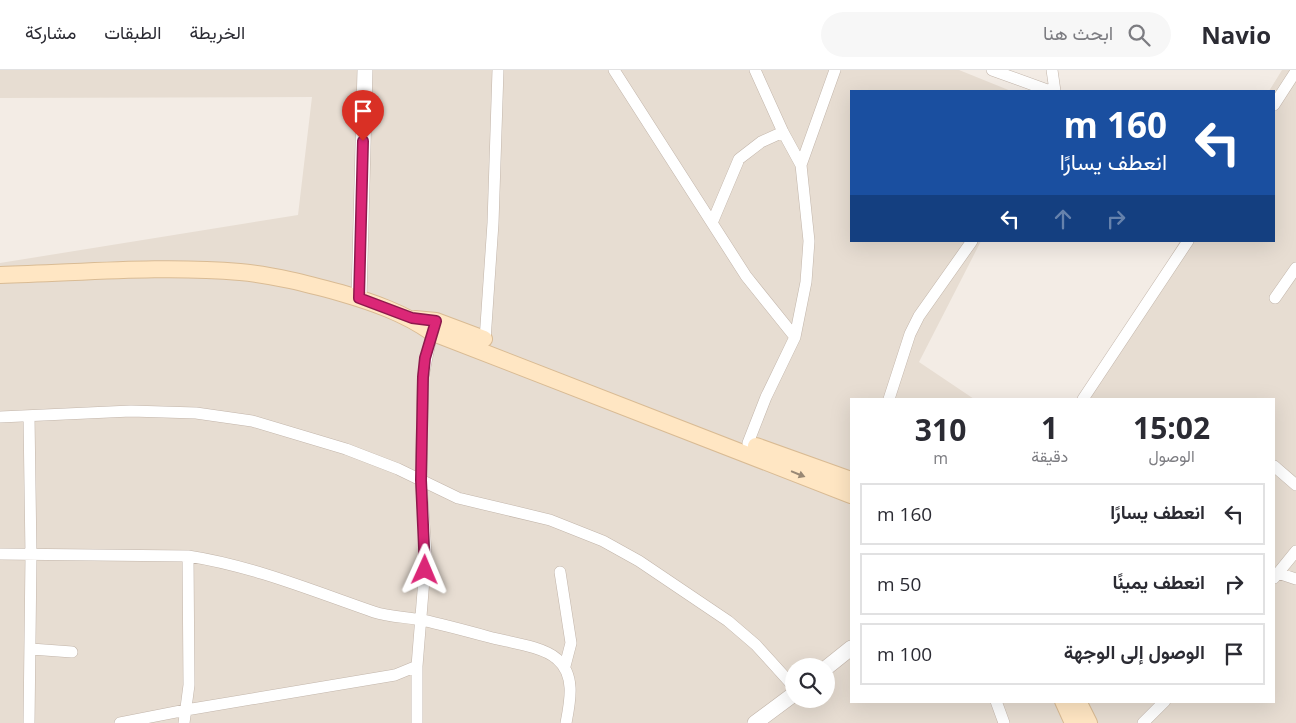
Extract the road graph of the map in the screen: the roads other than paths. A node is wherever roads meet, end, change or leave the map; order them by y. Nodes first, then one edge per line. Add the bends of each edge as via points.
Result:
1 (366, 70) edge
2 (498, 70) edge
3 (614, 70) edge
4 (755, 70) edge
5 (835, 70) edge
6 (992, 70) edge
7 (1052, 70) edge
8 (1296, 72) edge
9 (1047, 90) edge
10 (1055, 90) edge
11 (1275, 103) edge
12 (783, 132) junction
13 (801, 165) junction
14 (712, 224) junction
15 (971, 242) edge
16 (1187, 242) edge
17 (1296, 268) edge
18 (0, 275) edge
19 (359, 298) junction
20 (1275, 298) dead end
21 (433, 326) junction
22 (795, 337) junction
23 (484, 340) junction
24 (889, 398) edge
25 (1084, 398) edge
26 (29, 416) junction
27 (0, 417) edge
28 (748, 443) junction
29 (1275, 467) edge
30 (421, 480) junction
31 (850, 480) edge
32 (1296, 485) edge
33 (850, 495) edge
34 (1296, 551) edge
35 (0, 554) edge
36 (31, 556) junction
37 (188, 556) junction
38 (560, 572) dead end
39 (1276, 575) edge
40 (1296, 580) edge
41 (422, 620) junction
42 (31, 649) junction
43 (850, 649) edge
44 (72, 652) dead end
45 (835, 661) edge
46 (417, 666) junction
47 (565, 666) junction
48 (785, 677) edge
49 (785, 701) edge
50 (997, 703) edge
51 (1064, 703) edge
52 (1079, 703) edge
53 (1163, 703) edge
54 (186, 710) junction
55 (29, 723) edge
56 (120, 723) edge
57 (184, 723) edge
58 (417, 723) edge
59 (566, 723) edge
60 (755, 723) edge
61 (1004, 723) edge
62 (1073, 723) edge
63 (1089, 723) edge
64 (1143, 723) edge

1 - 19 street
2 - 23 street via 493,223
3 - 14 street
4 - 12 street
5 - 13 street
6 - 9 street
7 - 10 street
8 - 11 street
12 - 13 street
12 - 14 street via 761,142 739,159
13 - 22 street via 808,241 806,282
14 - 22 street via 746,276
15 - 24 street via 919,316
16 - 25 street
17 - 20 street
18 - 19 main road via 194,269 241,272 273,276
19 - 21 main road
21 - 23 main road
21 - 30 street via 423,377
21 -> 33 main road
22 - 28 street
23 - 28 main road
26 - 27 street
26 - 30 street via 171,410 252,421 346,449
26 - 36 street
28 - 31 main road
29 - 32 street
30 - 41 street via 426,554
30 - 48 street via 458,498 550,520 632,557 728,621
34 - 39 street
35 - 36 street
36 - 37 street
36 - 42 street
37 - 41 street via 230,564 376,612
37 - 54 street via 189,686
38 - 47 street via 571,643
39 - 40 street
41 - 46 street
41 - 47 street via 547,653
42 - 44 street
42 - 55 street
43 - 45 street
46 - 54 street via 384,677
46 - 58 street
47 - 59 street via 571,684
49 - 60 street
50 - 61 street
51 - 62 main road
52 - 63 main road
53 - 64 street
54 - 56 street
54 - 57 street

